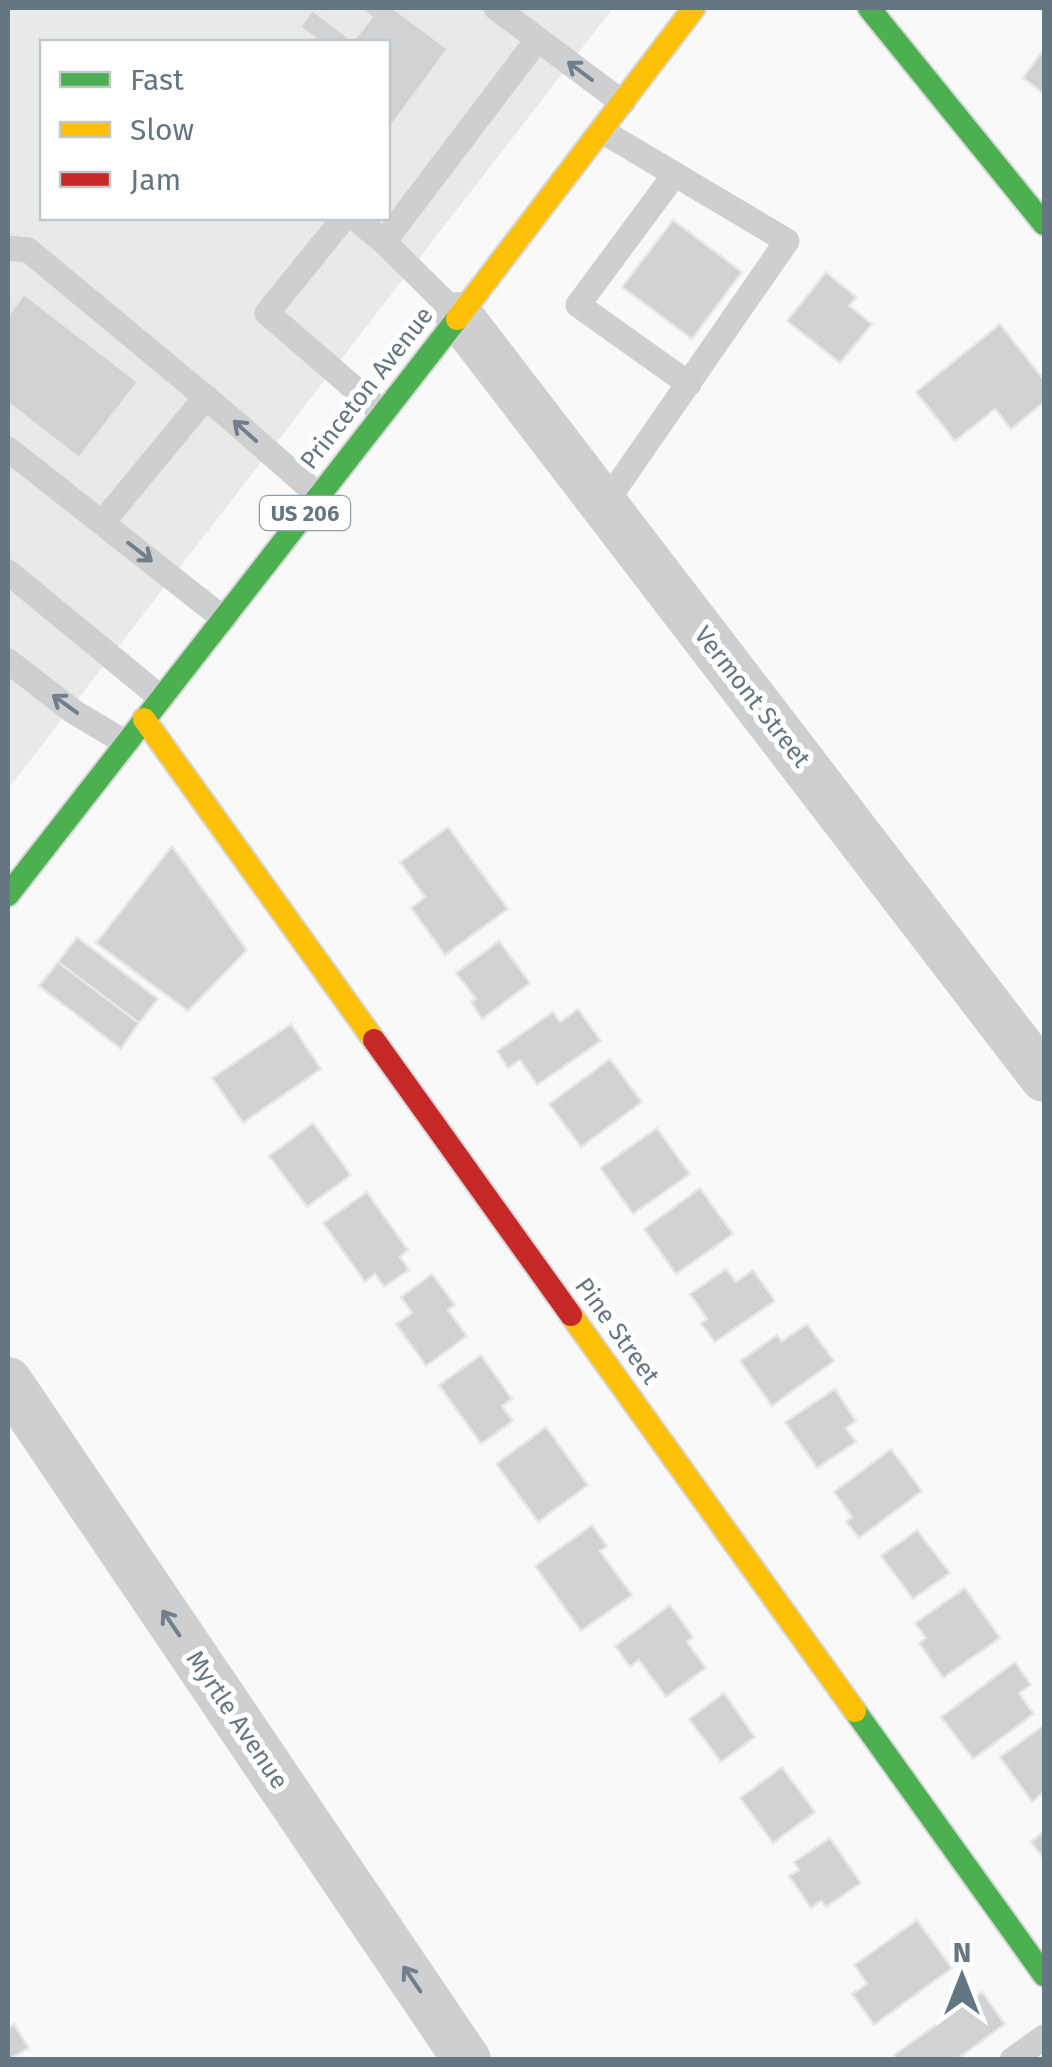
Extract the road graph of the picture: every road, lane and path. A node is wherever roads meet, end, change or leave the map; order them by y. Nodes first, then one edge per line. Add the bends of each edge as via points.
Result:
1 (496, 8) edge
2 (694, 8) edge
3 (869, 8) edge
4 (538, 39) junction
5 (623, 103) junction
6 (602, 130) junction
7 (675, 174) junction
8 (342, 220) edge
9 (357, 220) edge
10 (1044, 224) edge
11 (384, 242) junction
12 (8, 248) edge
13 (459, 316) junction
14 (688, 384) junction
15 (206, 398) junction
16 (383, 413) junction
17 (8, 449) edge
18 (318, 496) junction
19 (604, 505) junction
20 (102, 523) junction
21 (8, 572) edge
22 (224, 619) junction
23 (8, 661) edge
24 (161, 698) junction
25 (144, 720) junction
26 (126, 744) junction
27 (18, 864) edge
28 (8, 895) edge
29 (1044, 1078) edge
30 (8, 1381) edge
31 (1044, 1976) edge
32 (1044, 2037) edge
33 (467, 2060) edge
34 (1012, 2060) edge

1 - 4 lane
2 - 5 street, Princeton Avenue / US 206
3 - 10 street
5 -> 4 lane
4 - 11 lane
5 - 6 street, Princeton Avenue / US 206
6 - 7 lane
6 - 13 street, Princeton Avenue / US 206
7 - 14 lane via 578,305
7 - 14 lane via 788,241
8 - 16 lane via 267,313
9 - 11 lane
11 - 13 lane
12 - 15 lane via 28,250
13 - 16 street, Princeton Avenue / US 206
13 - 19 street, Vermont Street
14 - 19 lane
18 -> 15 lane
15 - 20 lane
16 - 18 street, Princeton Avenue / US 206
17 - 20 lane
18 - 22 street, Princeton Avenue / US 206
19 - 29 street, Vermont Street
20 -> 22 lane
21 - 24 lane
22 - 24 street, Princeton Avenue / US 206
26 -> 23 lane
24 - 25 street, Princeton Avenue / US 206
25 - 26 street, Princeton Avenue / US 206
25 - 31 street, Pine Street
26 - 27 street, Princeton Avenue / US 206
27 - 28 street, Princeton Avenue / US 206
33 -> 30 street, Myrtle Avenue
32 - 34 lane

